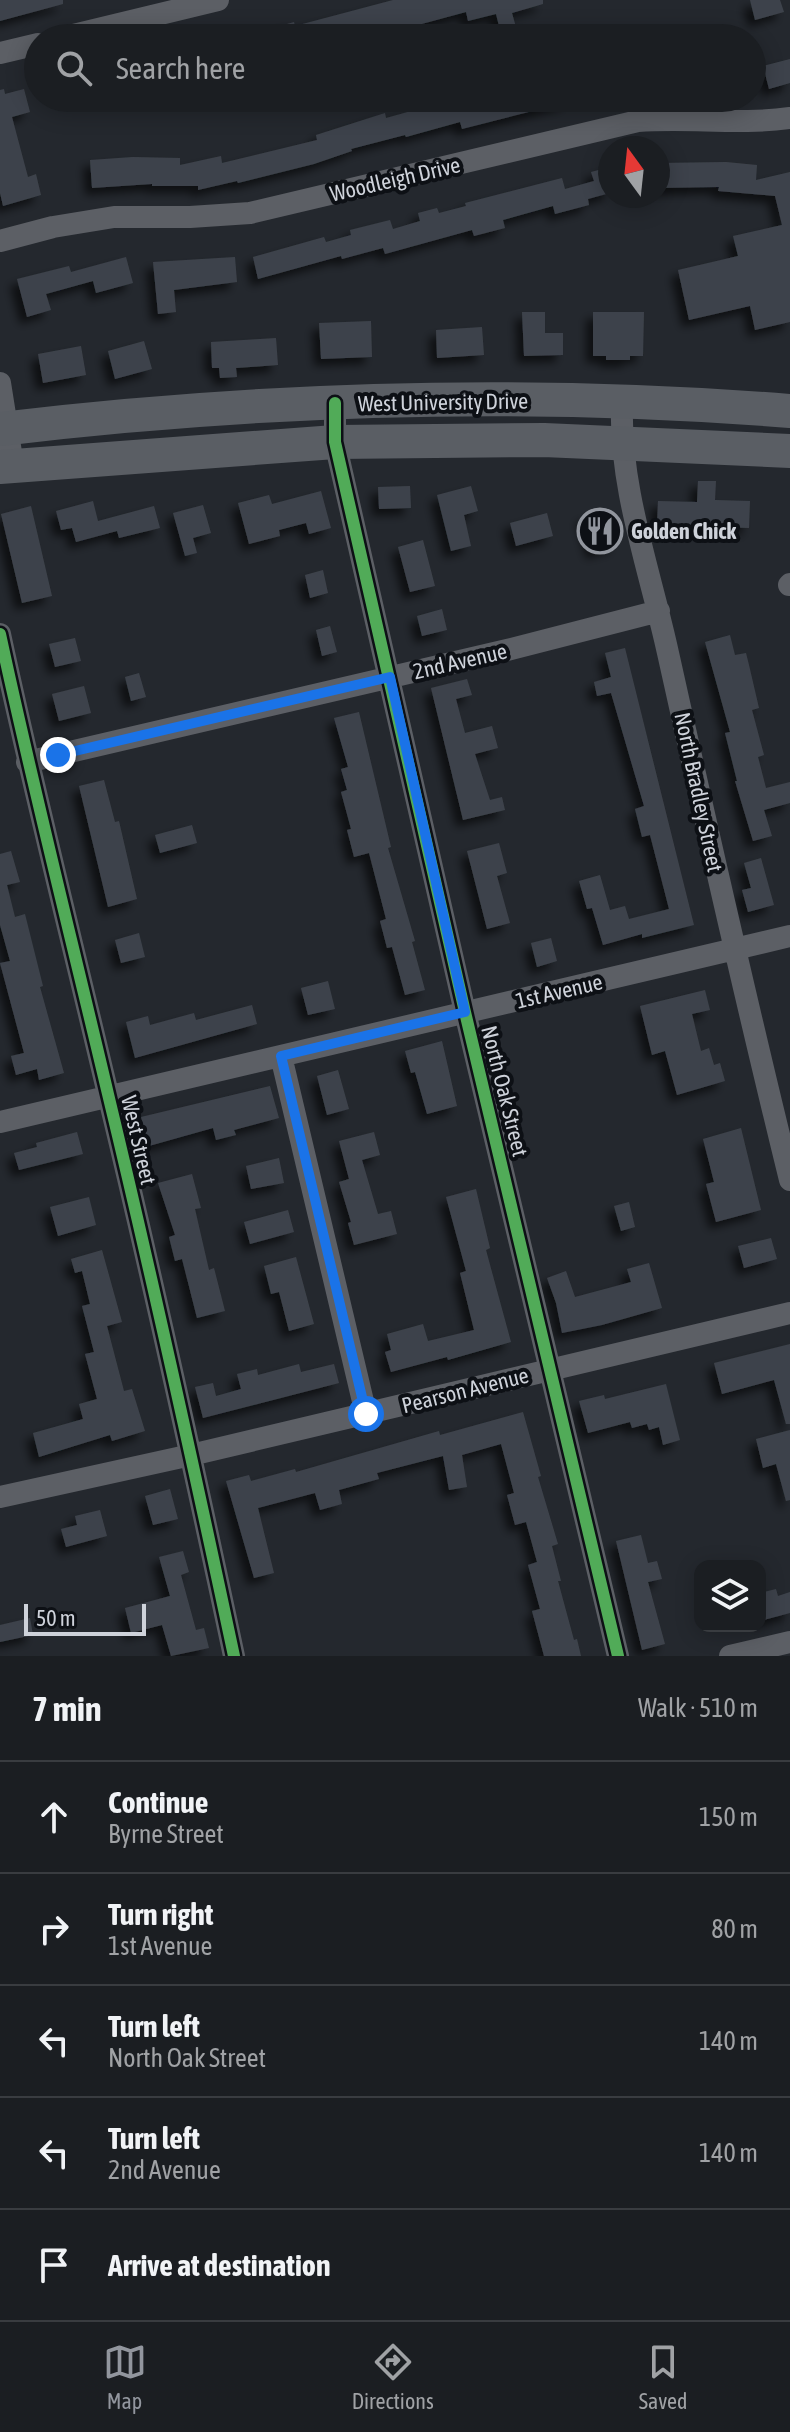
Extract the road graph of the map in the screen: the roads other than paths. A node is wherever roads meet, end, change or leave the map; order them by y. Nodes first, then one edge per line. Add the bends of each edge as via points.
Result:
1 (218, 0) edge
2 (119, 24) edge
3 (24, 47) edge
4 (0, 53) edge
5 (790, 118) edge
6 (0, 241) edge
7 (0, 383) edge
8 (335, 403) junction
9 (622, 403) junction
10 (790, 411) edge
11 (5, 428) edge
12 (335, 442) junction
13 (621, 442) junction
14 (790, 451) edge
15 (7, 466) edge
16 (659, 611) junction
17 (0, 634) edge
18 (390, 677) junction
19 (27, 762) junction
20 (790, 936) edge
21 (734, 950) junction
22 (465, 1012) junction
23 (281, 1056) junction
24 (108, 1095) junction
25 (0, 1122) edge
26 (790, 1180) edge
27 (790, 1313) edge
28 (552, 1369) junction
29 (366, 1414) junction
30 (191, 1455) junction
31 (0, 1497) edge
32 (790, 1642) edge
33 (234, 1656) edge
34 (618, 1656) edge
35 (730, 1656) edge

1 - 2 street
3 - 4 street
5 - 6 street, Woodleigh Drive via 638,121 258,212 114,217
7 - 11 street
8 - 9 highway, West University Drive
8 - 11 highway, West University Drive
8 - 12 street, North Oak Street
9 - 10 highway, West University Drive
9 - 13 street, North Bradley Street
11 - 15 street
12 - 13 highway, West University Drive
12 - 15 highway, West University Drive
12 - 18 street, North Oak Street
13 - 14 highway, West University Drive
13 - 16 street, North Bradley Street
16 - 18 street, 2nd Avenue
16 - 21 street, North Bradley Street
17 - 19 street, West Street
18 - 19 street, 2nd Avenue
18 - 22 street, North Oak Street
19 - 24 street, West Street
20 - 21 street, 1st Avenue
21 - 22 street, 1st Avenue
21 - 26 street, North Bradley Street
22 - 23 street, 1st Avenue
22 - 28 street, North Oak Street
23 - 24 street, 1st Avenue
23 - 29 street
24 - 25 street, 1st Avenue
24 - 30 street, West Street
27 - 28 street, Pearson Avenue
28 - 29 street, Pearson Avenue
28 - 34 street, North Oak Street
29 - 30 street, Pearson Avenue
30 - 31 street, Pearson Avenue
30 - 33 street, West Street
32 - 35 street

